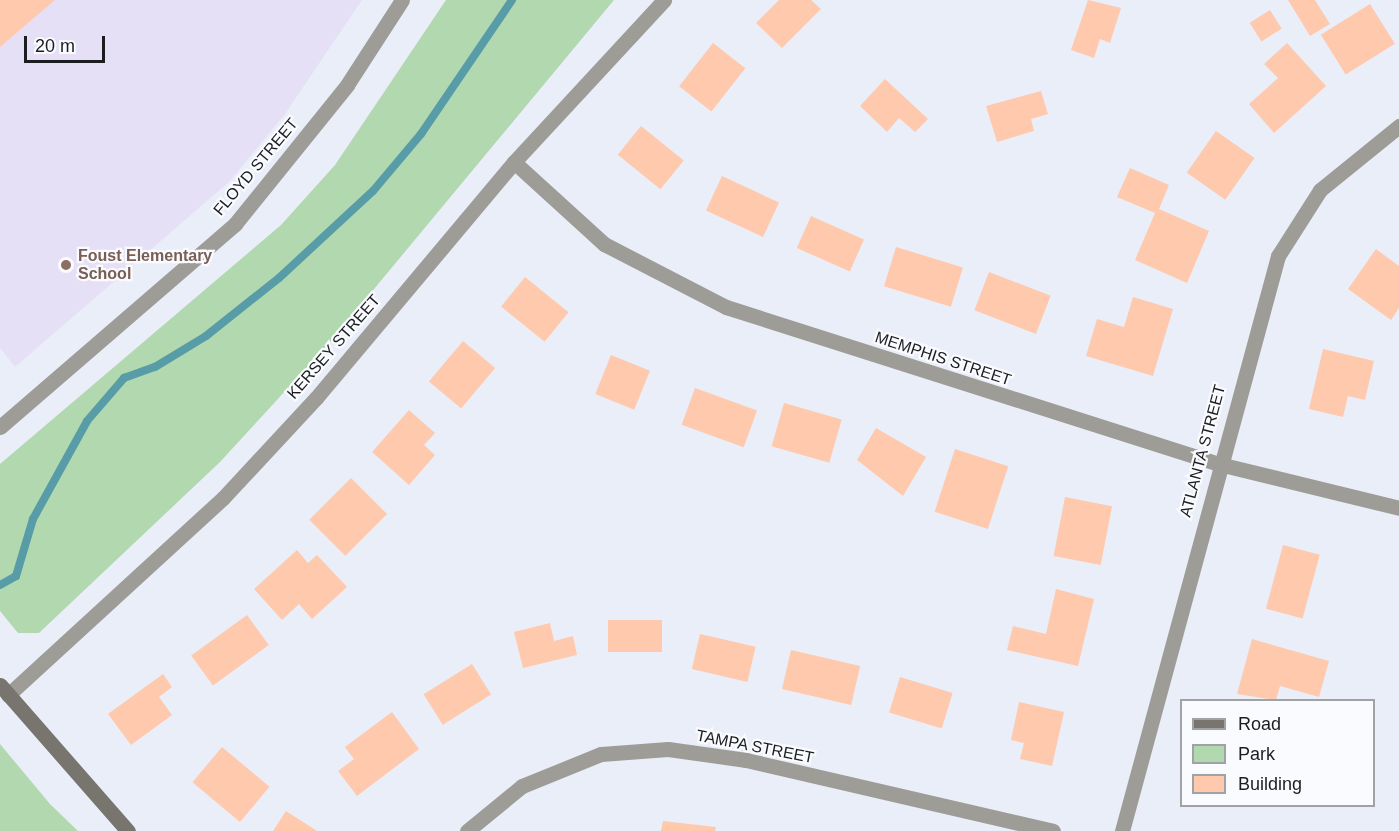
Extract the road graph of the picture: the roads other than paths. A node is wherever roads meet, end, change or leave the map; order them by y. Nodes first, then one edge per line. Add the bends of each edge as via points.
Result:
1 (402, 0) edge
2 (664, 0) edge
3 (1399, 126) edge
4 (514, 162) junction
5 (0, 427) edge
6 (1219, 464) junction
7 (1399, 508) edge
8 (4, 690) edge
9 (128, 831) edge
10 (467, 831) edge
11 (1053, 831) edge
12 (1122, 831) edge

1 - 5 street, FLOYD STREET via 347,85 235,224
2 - 4 street, KERSEY STREET
3 - 6 street, ATLANTA STREET via 1320,190 1278,256
4 - 6 street, MEMPHIS STREET via 604,244 726,307
4 - 8 street, KERSEY STREET via 316,398 223,498
6 - 7 street, MEMPHIS STREET
6 - 12 street, ATLANTA STREET
8 - 9 street
10 - 11 street, TAMPA STREET via 522,786 591,758 668,749 746,760

